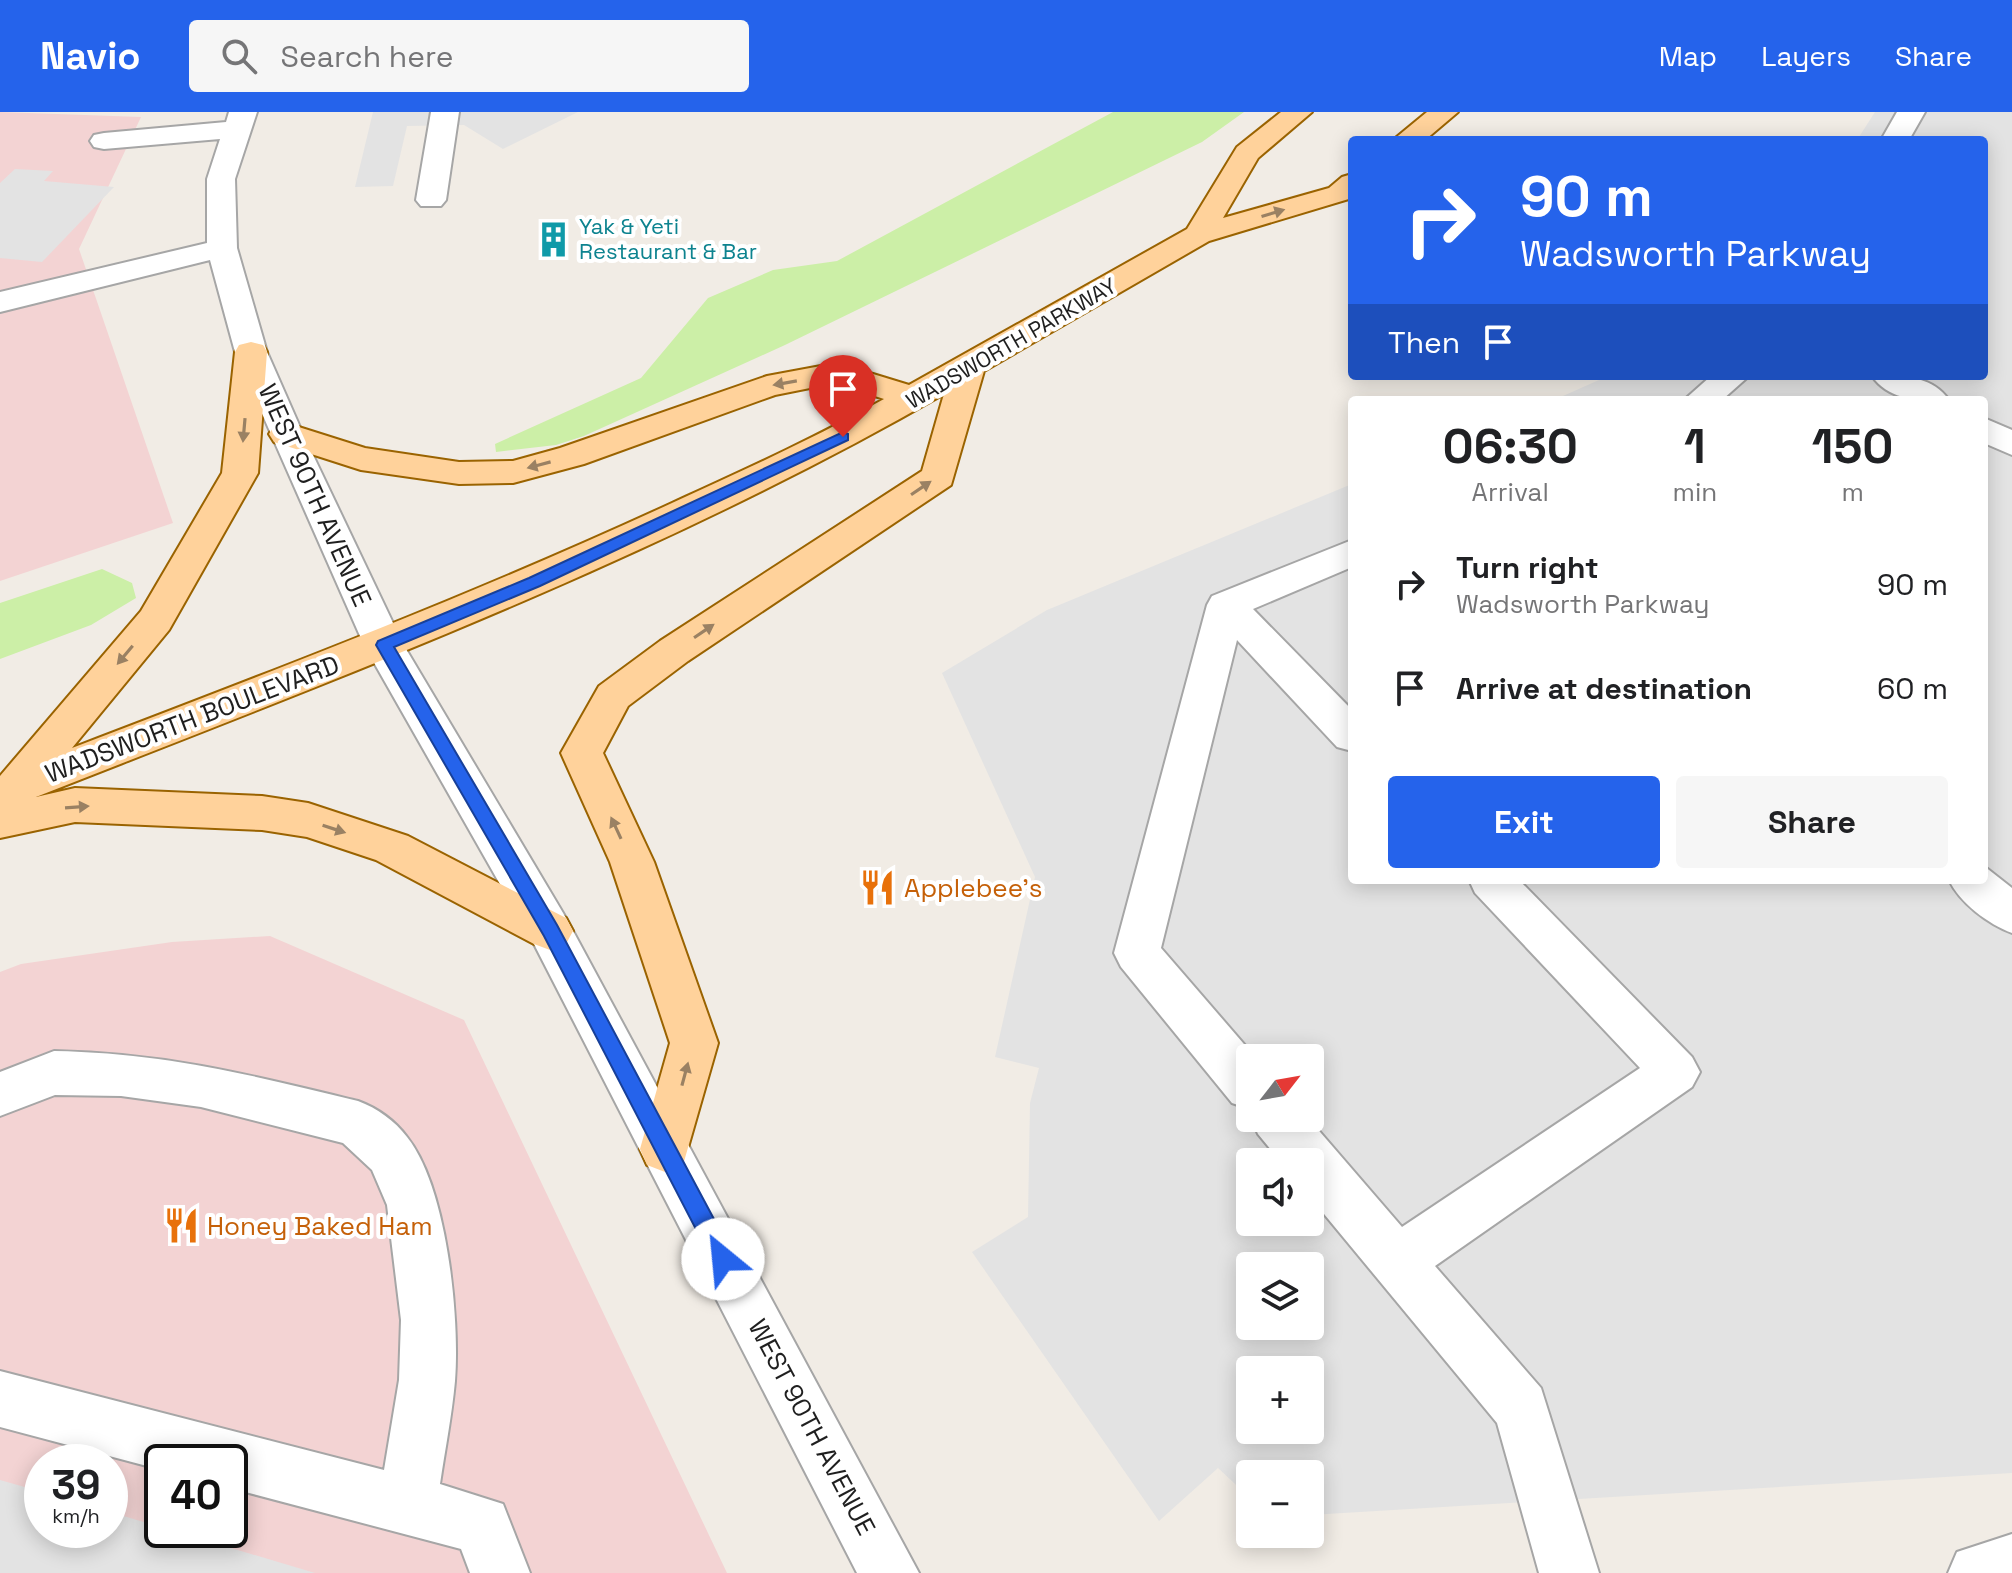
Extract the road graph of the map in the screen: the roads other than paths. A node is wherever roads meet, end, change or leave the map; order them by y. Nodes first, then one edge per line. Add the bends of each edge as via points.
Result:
1 (445, 112) edge
2 (1298, 112) edge
3 (1444, 112) edge
4 (1911, 112) edge
5 (240, 121) edge
6 (1412, 136) edge
7 (1897, 136) edge
8 (104, 141) dead end
9 (1348, 186) edge
10 (431, 200) dead end
11 (1198, 235) junction
12 (222, 248) junction
13 (0, 302) edge
14 (251, 352) junction
15 (968, 368) junction
16 (1727, 380) edge
17 (1896, 380) edge
18 (1706, 396) edge
19 (1925, 396) edge
20 (915, 398) junction
21 (1988, 431) edge
22 (286, 434) junction
23 (2012, 444) edge
24 (1348, 555) edge
25 (1226, 605) junction
26 (384, 645) junction
27 (1348, 732) edge
28 (5, 800) edge
29 (1495, 884) edge
30 (1976, 884) edge
31 (2012, 914) edge
32 (550, 931) junction
33 (1236, 1070) edge
34 (0, 1094) edge
35 (1288, 1132) edge
36 (665, 1149) junction
37 (1397, 1261) junction
38 (0, 1399) edge
39 (408, 1505) junction
40 (2012, 1564) edge
41 (500, 1573) edge
42 (889, 1573) edge
43 (1569, 1573) edge
44 (1978, 1573) edge

1 - 10 street
2 - 11 main road, WADSWORTH PARKWAY via 1247,153
3 - 6 main road
4 - 7 street
5 - 8 street
5 - 12 street, WEST 90TH AVENUE via 221,179
11 -> 9 main road, WADSWORTH PARKWAY via 1339,194
11 - 15 main road, WADSWORTH PARKWAY
12 - 13 street
12 - 14 street, WEST 90TH AVENUE
14 - 22 street, WEST 90TH AVENUE
14 -> 28 main road via 240,473 155,620
15 - 20 main road, WADSWORTH PARKWAY
36 -> 15 main road via 694,1043 632,862 582,753 613,696 938,477
16 - 18 street
17 - 19 street
20 -> 22 main road via 837,373 781,384 513,472 459,473 361,459
20 - 26 main road, WADSWORTH PARKWAY via 692,510
21 - 23 street
22 - 26 street, WEST 90TH AVENUE
24 - 25 street
25 - 27 street
25 - 33 street via 1137,953
26 - 28 main road, WADSWORTH BOULEVARD
26 - 32 street, WEST 90TH AVENUE
28 -> 32 main road via 308,820 392,848
29 - 37 street via 1675,1072
30 - 31 street
32 - 36 street, WEST 90TH AVENUE
34 - 39 street via 54,1073 121,1074 201,1085 358,1124 390,1154 413,1205 428,1320 427,1380
35 - 37 street
36 - 42 street, WEST 90TH AVENUE
37 - 43 street via 1521,1408
38 - 39 street
39 - 41 street via 482,1525
40 - 44 street

